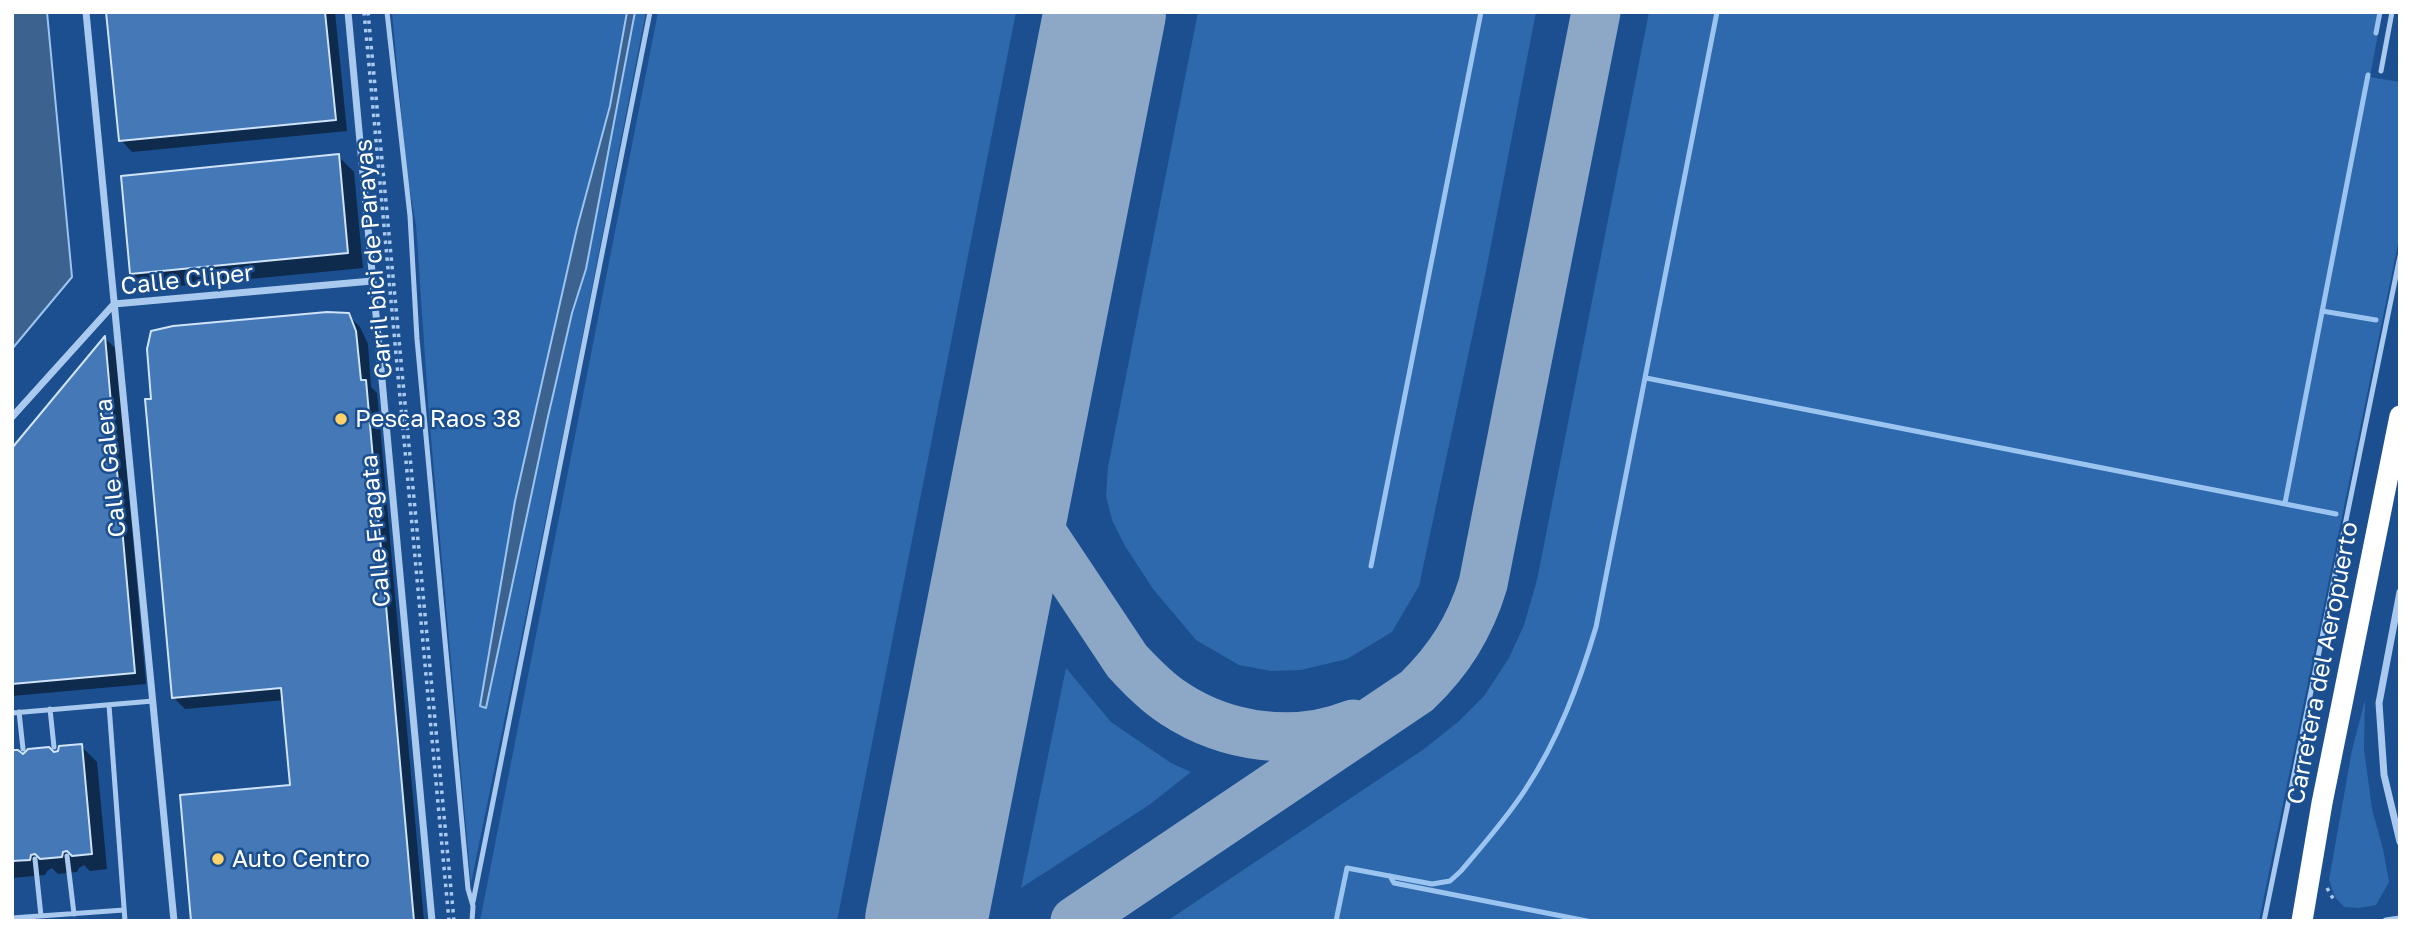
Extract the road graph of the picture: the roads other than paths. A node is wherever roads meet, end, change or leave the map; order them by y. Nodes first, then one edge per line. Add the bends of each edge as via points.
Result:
1 (86, 12) edge
2 (348, 12) edge
3 (387, 12) edge
4 (650, 12) edge
5 (2392, 12) edge
6 (2381, 71) dead end
7 (2400, 256) edge
8 (372, 281) junction
9 (114, 304) junction
10 (2400, 416) edge
11 (12, 417) edge
12 (2400, 592) edge
13 (153, 701) junction
14 (109, 705) junction
15 (50, 709) junction
16 (16, 712) edge
17 (54, 747) dead end
18 (23, 749) dead end
19 (2400, 842) edge
20 (67, 856) dead end
21 (35, 859) dead end
22 (473, 906) junction
23 (124, 910) junction
24 (74, 914) junction
25 (41, 916) junction
26 (12, 918) edge
27 (2400, 919) edge
28 (125, 921) edge
29 (174, 921) edge
30 (432, 921) edge
31 (472, 921) edge
32 (2264, 921) edge
33 (2302, 921) edge
34 (2386, 921) edge

1 - 9 street, Calle Galera
2 - 8 street, Calle Fragata
3 - 22 lane
4 - 22 lane
5 - 6 lane
7 - 32 lane
8 - 9 street, Calle Cliper
8 - 30 street, Calle Fragata
9 - 11 street, Calle Cliper
9 - 13 street, Calle Galera
10 - 33 highway, Carretera del Aeropuerto
12 - 19 street via 2379,704 2384,775
13 - 14 lane
13 - 29 street, Calle Galera
14 - 15 lane
14 - 23 lane
15 - 16 lane
15 - 17 lane
16 - 18 lane
20 - 24 lane
21 - 25 lane
22 - 31 lane
23 - 24 lane
23 - 28 lane
24 - 25 lane
25 - 26 lane
27 - 34 street

